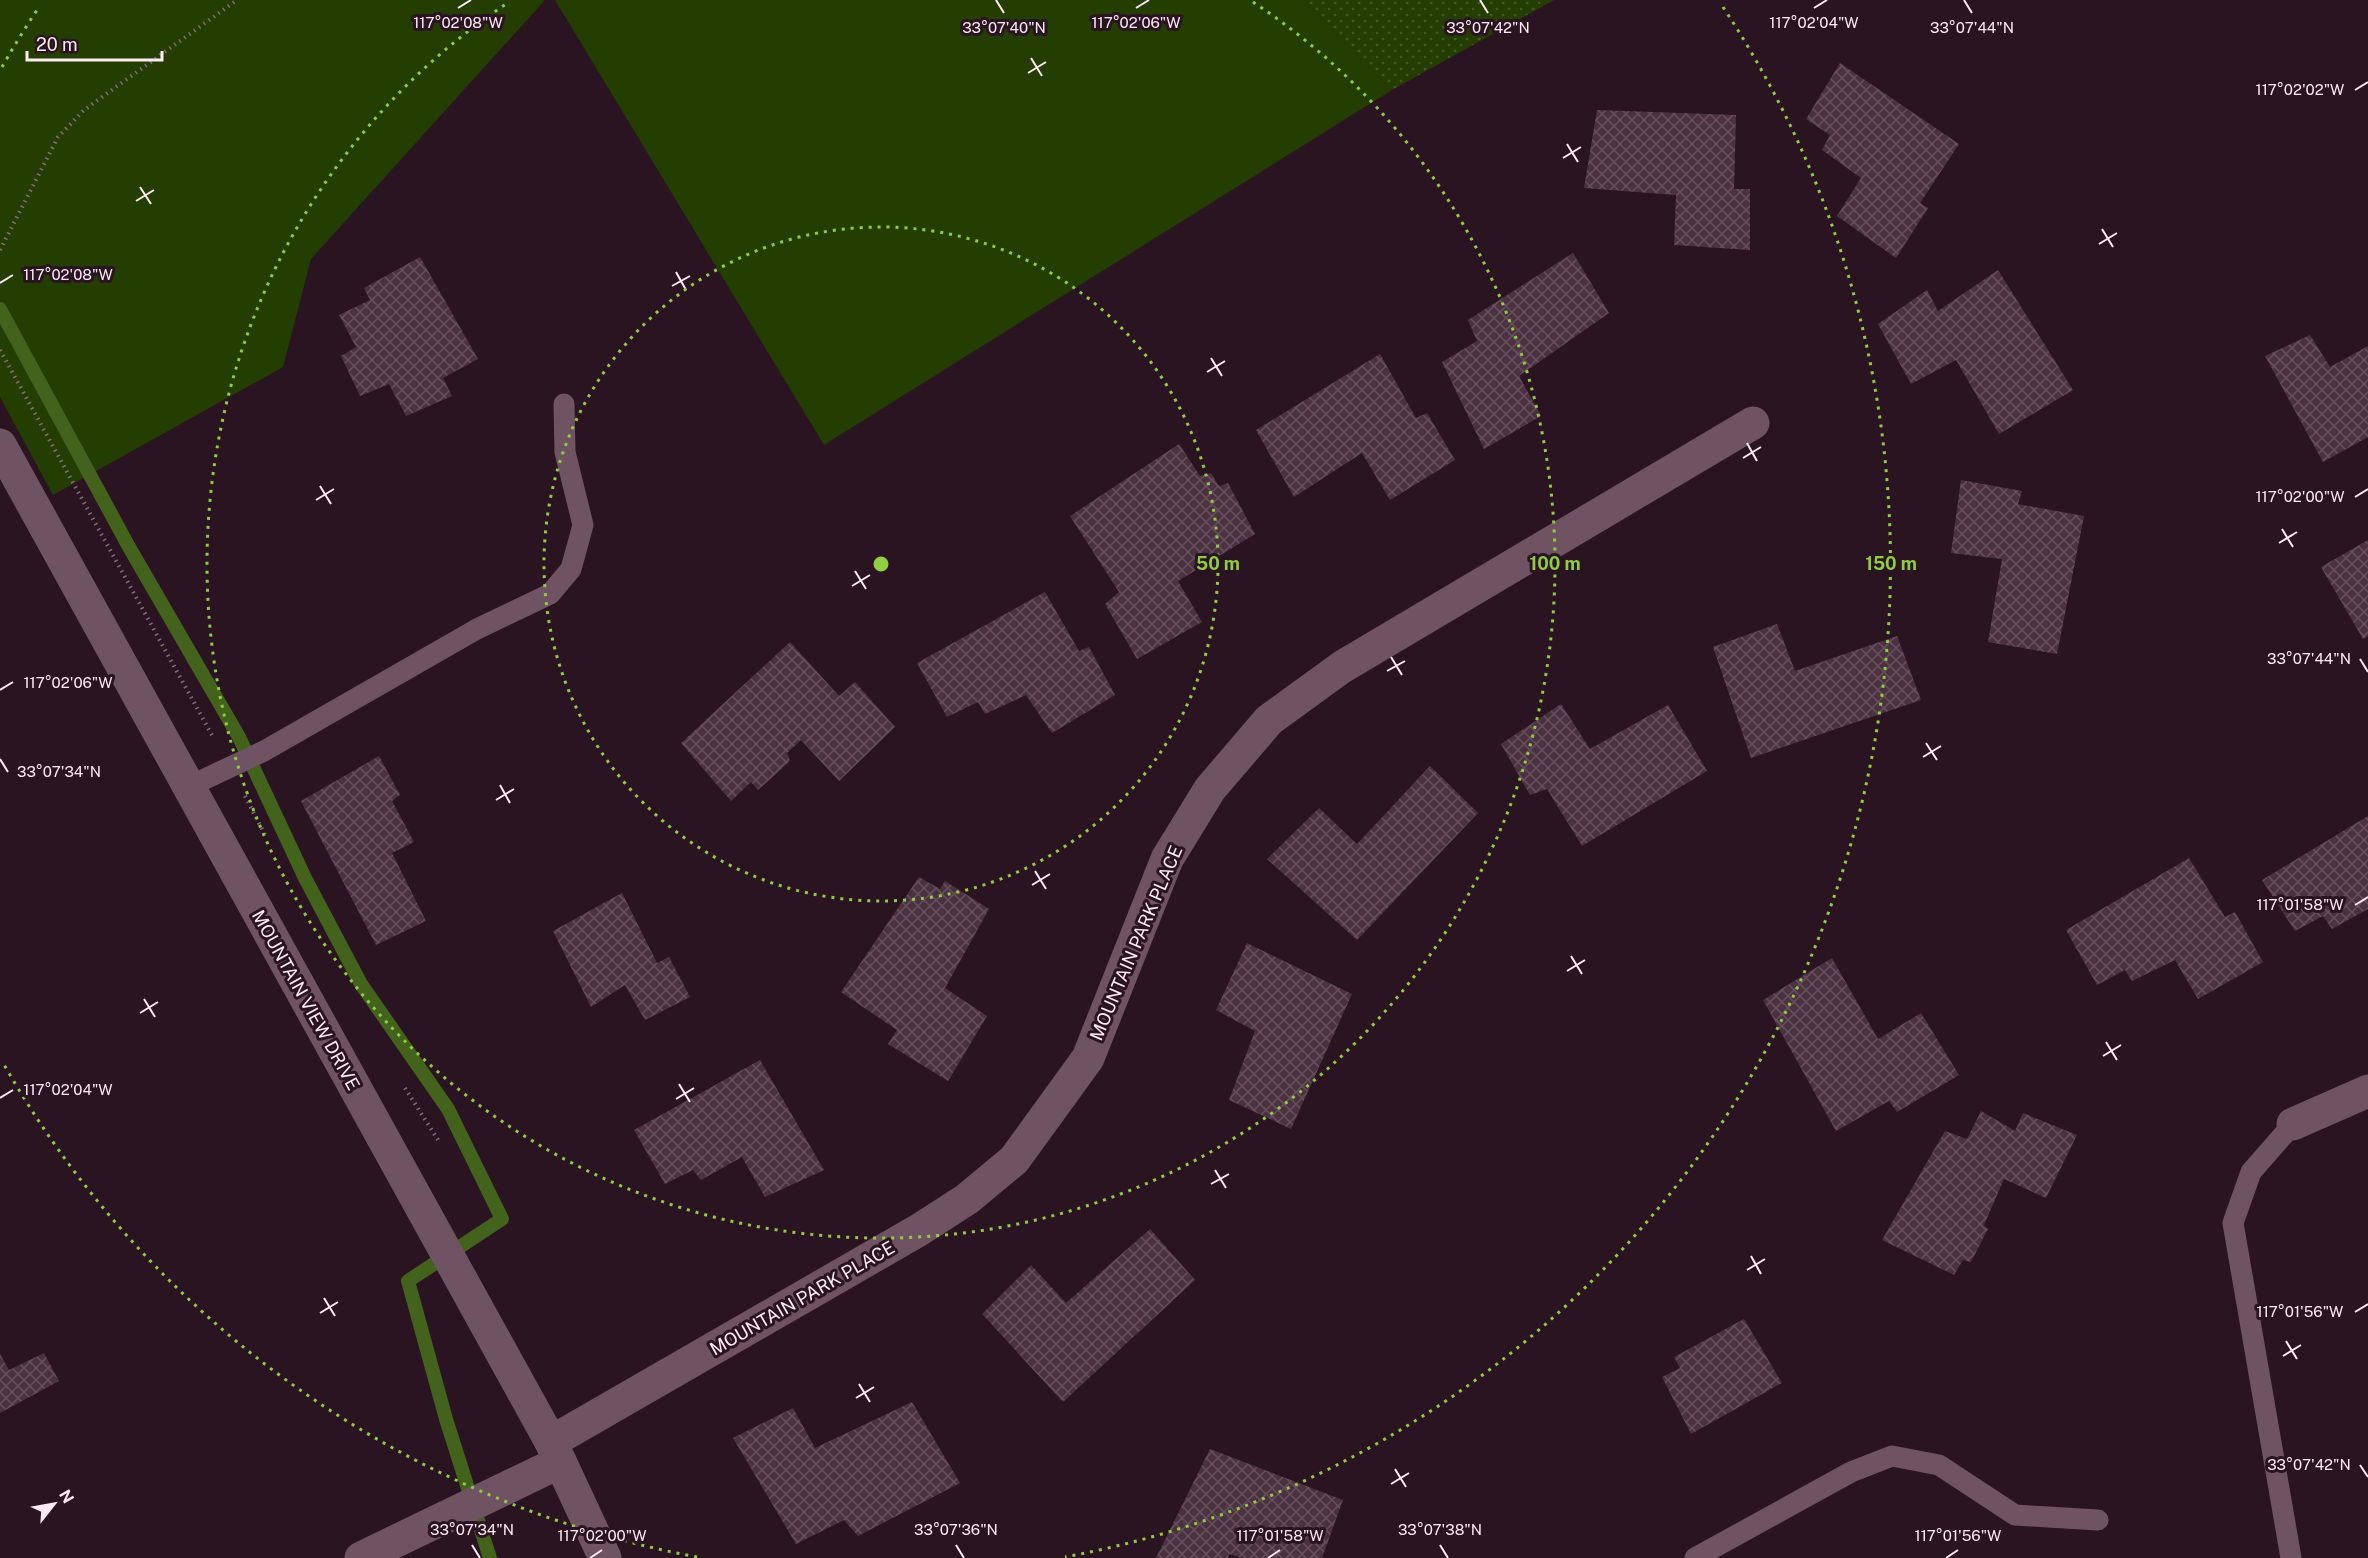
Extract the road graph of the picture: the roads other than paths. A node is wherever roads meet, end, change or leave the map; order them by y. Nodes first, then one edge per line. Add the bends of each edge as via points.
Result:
1 (564, 404) dead end
2 (1753, 423) dead end
3 (0, 445) edge
4 (188, 787) junction
5 (2368, 1091) edge
6 (2293, 1124) joint
7 (555, 1452) junction
8 (2098, 1520) dead end
9 (361, 1558) edge
10 (605, 1558) edge
11 (1695, 1558) edge
12 (2291, 1558) edge

1 - 4 lane via 565,452 583,525 571,569 550,594 477,629 264,751
2 - 7 street, MOUNTAIN PARK PLACE via 1342,667 1269,720 1210,789 1167,859 1088,1058 1014,1160 968,1199 920,1230
3 - 4 street, MOUNTAIN VIEW DRIVE
4 - 7 street, MOUNTAIN VIEW DRIVE
5 - 6 street
6 - 12 lane via 2251,1172 2233,1223
7 - 9 street, MOUNTAIN PARK PLACE
7 - 10 street, MOUNTAIN VIEW DRIVE
8 - 11 lane via 2015,1515 1939,1465 1892,1456 1851,1472

